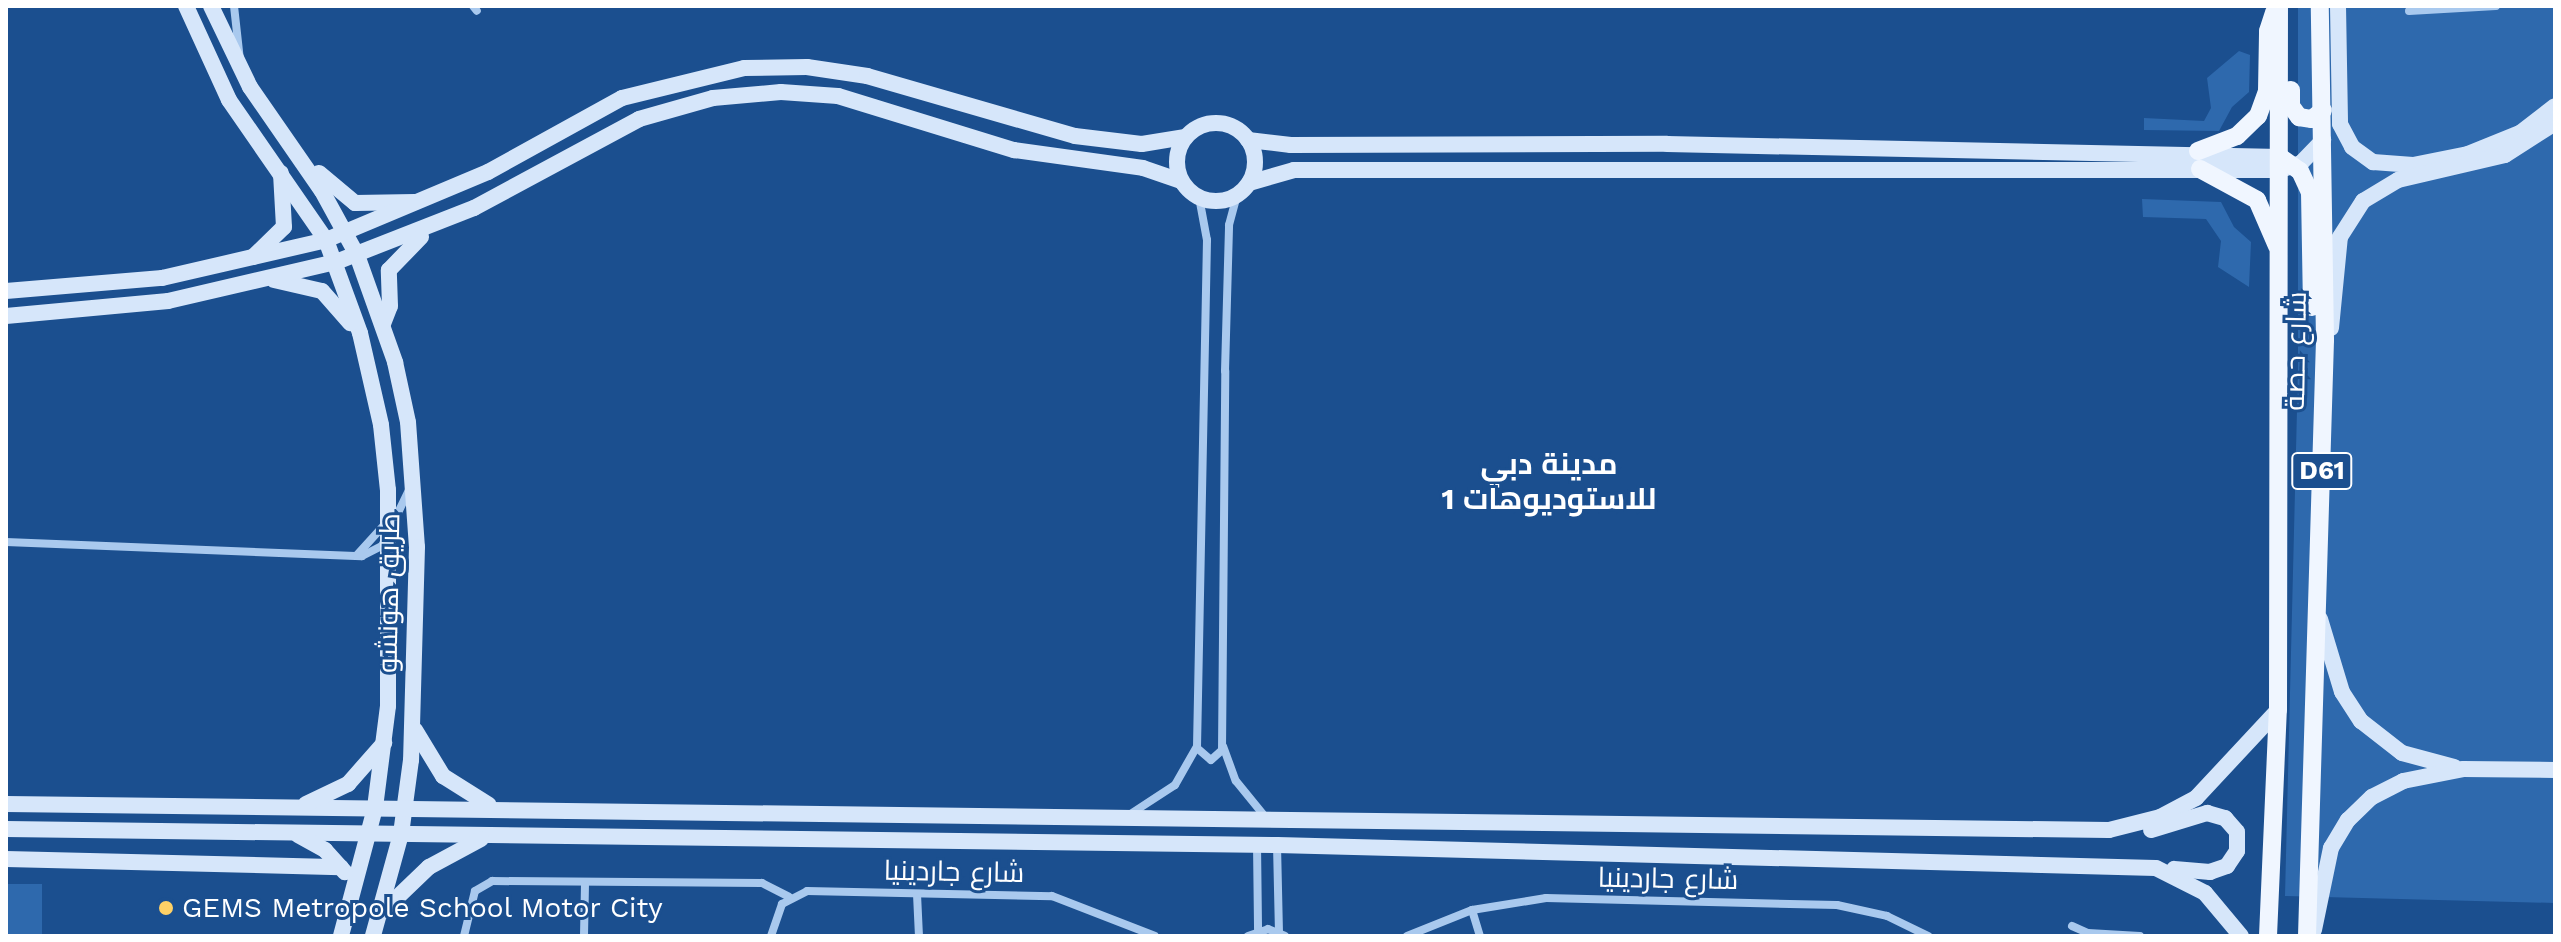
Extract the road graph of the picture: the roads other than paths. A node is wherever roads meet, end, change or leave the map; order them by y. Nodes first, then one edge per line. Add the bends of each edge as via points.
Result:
1 (186, 6) edge
2 (211, 6) edge
3 (234, 6) edge
4 (2279, 6) edge
5 (2320, 6) edge
6 (2338, 6) edge
7 (2496, 6) edge
8 (2452, 8) edge
9 (2409, 11) dead end
10 (2281, 42) junction
11 (237, 64) junction
12 (2555, 106) edge
13 (2323, 110) junction
14 (2555, 123) edge
15 (1185, 137) junction
16 (1248, 140) junction
17 (2323, 140) junction
18 (299, 157) junction
19 (2199, 160) junction
20 (2285, 164) junction
21 (281, 173) junction
22 (1181, 181) junction
23 (1243, 189) junction
24 (1199, 197) junction
25 (420, 204) junction
26 (429, 228) junction
27 (346, 234) junction
28 (326, 240) junction
29 (357, 255) junction
30 (2280, 256) junction
31 (250, 261) junction
32 (336, 262) junction
33 (273, 279) junction
34 (6, 291) edge
35 (6, 316) edge
36 (383, 324) junction
37 (360, 333) junction
38 (2325, 340) junction
39 (2323, 404) junction
40 (413, 466) junction
41 (387, 520) junction
42 (387, 539) junction
43 (6, 542) edge
44 (354, 556) junction
45 (2319, 615) junction
46 (2278, 710) junction
47 (412, 721) junction
48 (385, 742) junction
49 (1223, 745) junction
50 (1197, 748) junction
51 (2463, 769) junction
52 (2555, 770) edge
53 (6, 804) edge
54 (297, 807) junction
55 (375, 808) junction
56 (498, 808) junction
57 (405, 809) junction
58 (1119, 816) junction
59 (1267, 820) junction
60 (6, 829) edge
61 (2109, 830) junction
62 (293, 832) junction
63 (370, 834) junction
64 (401, 834) junction
65 (492, 836) junction
66 (1257, 844) junction
67 (1277, 845) junction
68 (6, 859) edge
69 (341, 867) junction
70 (2156, 868) junction
71 (585, 882) junction
72 (355, 888) junction
73 (917, 894) junction
74 (789, 897) junction
75 (1472, 910) junction
76 (348, 911) junction
77 (379, 916) junction
78 (2072, 926) dead end
79 (1258, 930) junction
80 (1282, 934) edge
81 (341, 936) edge
82 (373, 936) edge
83 (464, 936) edge
84 (584, 936) edge
85 (771, 936) edge
86 (919, 936) edge
87 (1155, 936) edge
88 (1248, 936) edge
89 (1407, 936) edge
90 (1480, 936) edge
91 (1928, 936) edge
92 (2140, 936) edge
93 (2241, 936) edge
94 (2268, 936) edge
95 (2307, 936) edge
96 (2313, 936) edge

1 - 21 street, طريق هونشو via 213,74
2 - 11 street
3 - 11 street via 233,25 242,50
4 - 10 main road, شارع حصة / D61
4 - 19 main road via 2268,31 2267,91 2258,116
5 - 13 main road, شارع حصة / D61
6 - 12 street via 2340,124 2352,147 2373,162 2413,165 2468,154 2520,133
7 - 8 street
8 - 9 street
10 - 13 main road via 2289,57 2294,113 2306,119
10 - 20 main road, شارع حصة / D61
11 - 18 street
13 - 17 main road, شارع حصة / D61
14 - 38 street via 2505,155 2398,180 2363,201 2340,237 2333,321
15 - 16 street via 1217,122
15 - 22 street via 1177,156
15 - 25 street via 1142,144 1075,136 867,76 807,67 744,68 622,98
16 - 19 street via 1291,145
16 - 23 street via 1255,169
17 - 20 street
17 - 38 main road, شارع حصة / D61
18 - 25 street via 355,203
18 - 27 street, طريق هونشو
19 - 20 street
19 - 23 street via 1294,170
19 - 30 main road via 2257,200
20 - 30 main road, شارع حصة / D61
20 - 39 main road via 2310,192 2313,344
21 - 28 street, طريق هونشو
21 - 31 street via 284,227
22 - 24 street
22 - 26 street via 1143,168 1014,150 863,101 807,92 760,93 713,98 639,119
23 - 24 street via 1218,201
23 - 49 street via 1229,225
24 - 50 street via 1207,240
25 - 27 street
26 - 29 street
26 - 36 street via 389,270 390,306
27 - 28 street
27 - 29 street, طريق هونشو
28 - 31 street
28 - 32 street, طريق هونشو
29 - 32 street
29 - 36 street, طريق هونشو
30 - 46 main road, شارع حصة / D61
31 - 34 street via 127,284
32 - 33 street
32 - 37 street, طريق هونشو
33 - 35 street via 140,305
33 - 37 street via 329,295
36 - 40 street, طريق هونشو via 405,408
37 - 41 street, طريق هونشو via 383,439
38 - 39 main road, شارع حصة / D61
39 - 45 main road, شارع حصة / D61
40 - 42 street via 407,497
40 - 47 street, طريق هونشو via 417,547
41 - 42 street, طريق هونشو
41 - 44 street via 377,538
42 - 44 street via 369,554
42 - 48 street, طريق هونشو
43 - 44 street
45 - 51 street via 2342,692 2361,721 2402,753
45 - 95 main road, شارع حصة / D61
46 - 61 street via 2196,798 2160,817
46 - 94 main road, شارع حصة / D61
47 - 56 street via 424,751 443,776 468,796
47 - 57 street, طريق هونشو
48 - 54 street via 348,784
48 - 55 street, طريق هونشو
49 - 50 street via 1211,760
49 - 59 street via 1236,781
50 - 58 street via 1168,793
51 - 52 street
51 - 96 street via 2403,781 2372,797 2348,820 2326,860
53 - 54 street
54 - 55 street
55 - 57 street
55 - 63 street, طريق هونشو
56 - 57 street
56 - 58 street
57 - 64 street, طريق هونشو
58 - 59 street
59 - 61 street
60 - 62 street
61 - 70 street via 2149,830 2207,813 2225,818 2237,832 2234,859 2219,871
62 - 63 street
62 - 69 street via 325,850
63 - 64 street
63 - 72 street, طريق هونشو
64 - 65 street
64 - 77 street, طريق هونشو
65 - 66 street
65 - 77 street via 429,867
66 - 67 street
66 - 79 street
67 - 70 street
67 - 80 street
68 - 69 street
69 - 72 street
70 - 93 street via 2205,893
71 - 74 street via 762,883
71 - 83 street via 487,882 475,891
71 - 84 street
72 - 76 street, طريق هونشو
73 - 74 street, شارع جاردينيا via 807,891
73 - 86 street
73 - 87 street, شارع جاردينيا via 1052,896
74 - 85 street
75 - 89 street, شارع جاردينيا
75 - 90 street
75 - 91 street, شارع جاردينيا via 1546,898 1837,905 1887,916
76 - 77 street via 366,903
76 - 81 street, طريق هونشو
77 - 82 street, طريق هونشو
78 - 92 street via 2088,933
79 - 80 street
79 - 88 street

